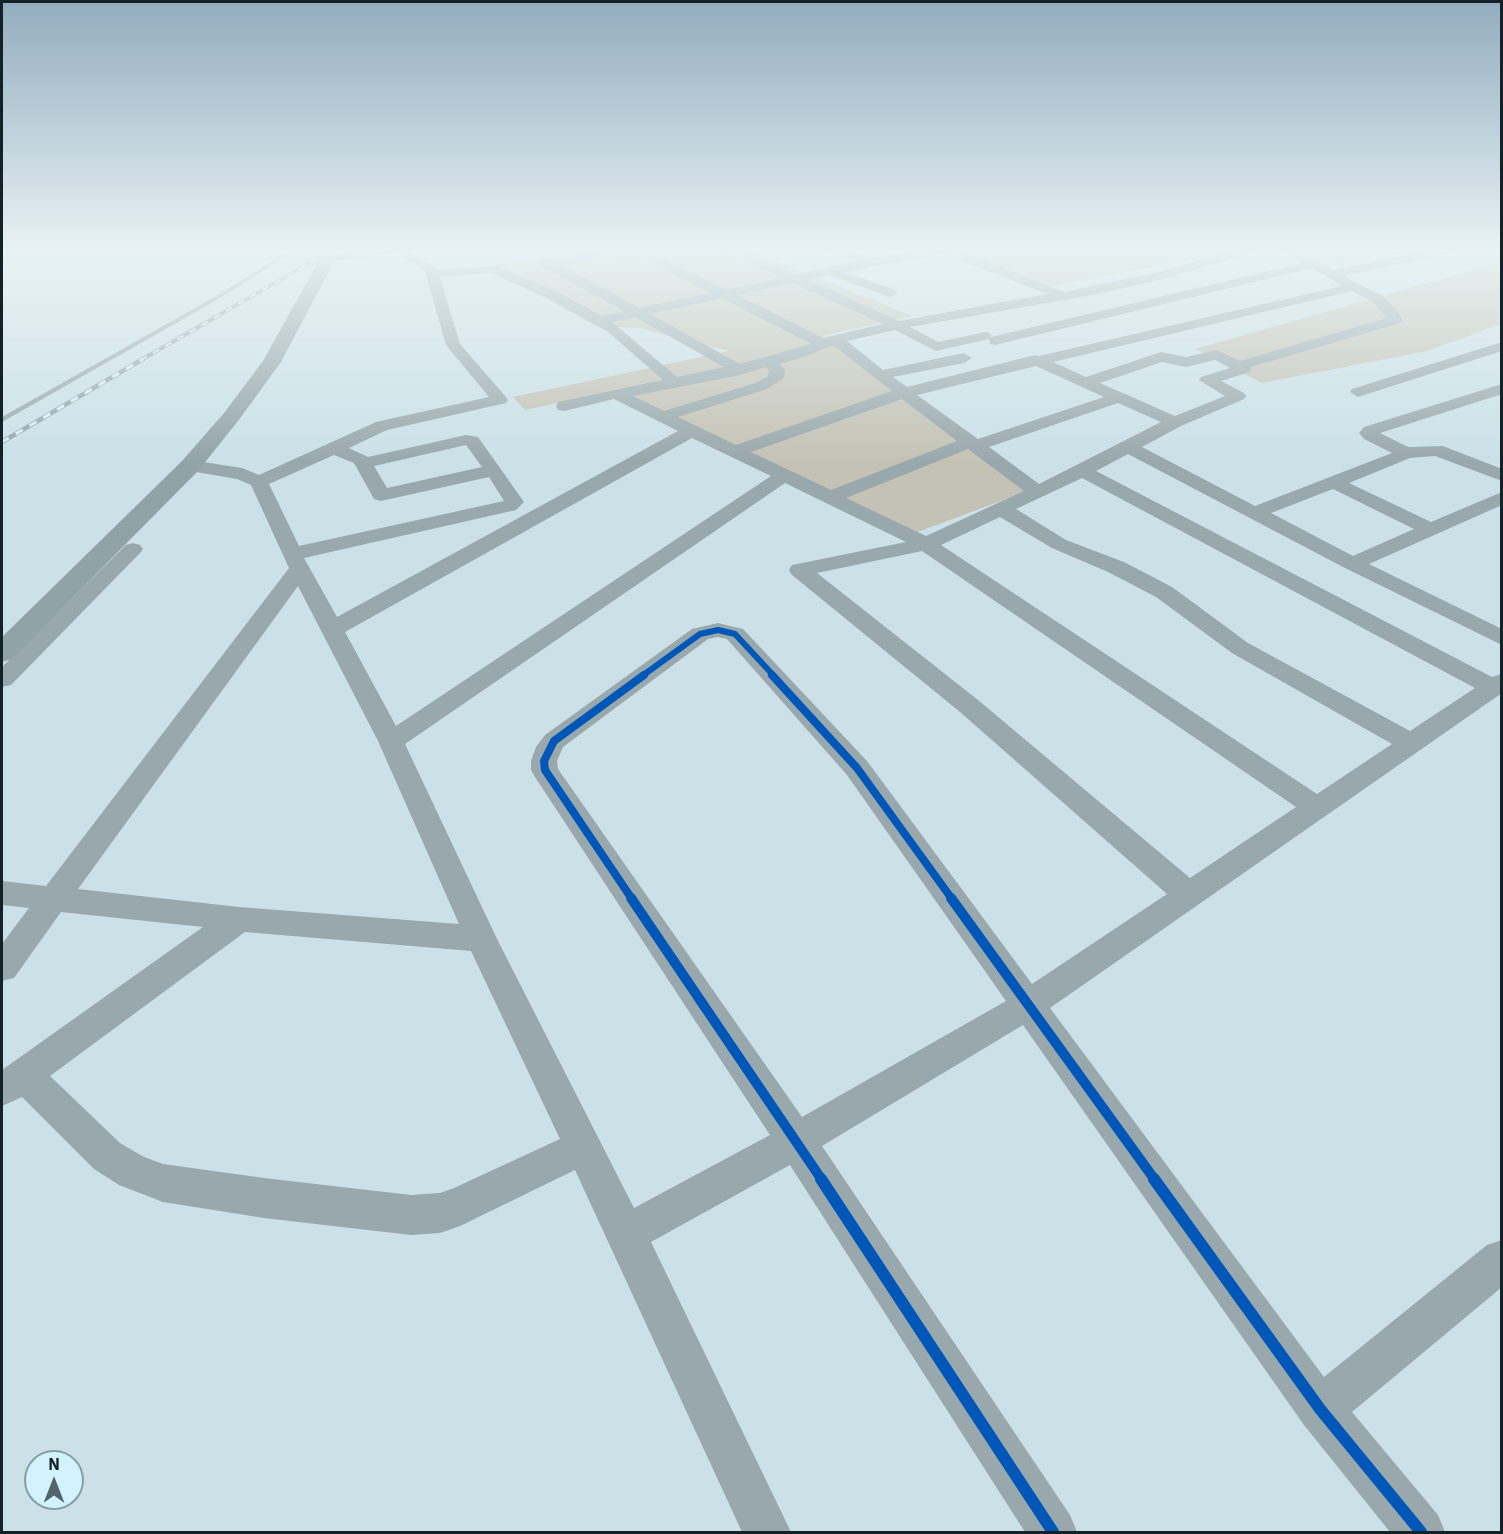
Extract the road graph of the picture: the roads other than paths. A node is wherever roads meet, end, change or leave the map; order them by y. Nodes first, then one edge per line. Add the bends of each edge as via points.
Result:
1 (177, 321) edge
2 (284, 321) edge
3 (289, 321) edge
4 (446, 321) edge
5 (598, 321) edge
6 (654, 321) edge
7 (783, 321) edge
8 (887, 321) edge
9 (918, 321) edge
10 (948, 321) edge
11 (1075, 321) edge
12 (1084, 321) edge
13 (1210, 321) edge
14 (1395, 321) edge
15 (896, 325) junction
16 (1127, 340) junction
17 (829, 341) junction
18 (986, 346) junction
19 (1502, 346) edge
20 (1459, 360) junction
21 (769, 362) junction
22 (1039, 362) junction
23 (1239, 366) junction
24 (1480, 368) dead end
25 (740, 370) junction
26 (880, 375) junction
27 (1086, 382) junction
28 (673, 383) junction
29 (1502, 389) edge
30 (1358, 392) dead end
31 (903, 393) junction
32 (616, 394) junction
33 (1119, 397) junction
34 (564, 406) dead end
35 (662, 417) junction
36 (2, 420) edge
37 (1175, 422) junction
38 (691, 431) junction
39 (973, 444) junction
40 (1127, 446) junction
41 (333, 448) junction
42 (734, 452) junction
43 (1404, 453) junction
44 (364, 463) junction
45 (190, 466) junction
46 (494, 470) junction
47 (1082, 471) junction
48 (785, 475) junction
49 (1502, 476) edge
50 (259, 482) junction
51 (1335, 483) junction
52 (396, 492) junction
53 (1038, 492) junction
54 (831, 497) junction
55 (1502, 498) edge
56 (1001, 508) junction
57 (1254, 513) junction
58 (418, 526) junction
59 (1432, 530) junction
60 (926, 544) junction
61 (133, 549) dead end
62 (296, 561) junction
63 (1352, 564) junction
64 (333, 629) junction
65 (2, 632) edge
66 (1502, 638) edge
67 (2, 653) edge
68 (2, 680) edge
69 (1497, 684) edge
70 (392, 741) junction
71 (1411, 743) junction
72 (1316, 807) junction
73 (2, 893) edge
74 (1188, 894) junction
75 (55, 898) junction
76 (239, 919) junction
77 (481, 939) junction
78 (2, 968) edge
79 (1028, 1005) junction
80 (12, 1082) edge
81 (796, 1141) junction
82 (583, 1147) junction
83 (626, 1234) junction
84 (1502, 1260) edge
85 (1320, 1409) junction
86 (767, 1533) edge
87 (1053, 1533) edge
88 (1421, 1533) edge

1 - 36 lane
2 - 65 highway via 243,385 173,466
3 - 45 highway via 272,362
4 - 41 street via 453,345 500,400 382,426
5 - 28 street via 633,346
6 - 25 street
7 - 17 street
8 - 15 street
9 - 15 street
10 - 18 street
11 - 18 street
12 - 16 street
13 - 16 street
14 - 23 street
15 - 17 street
15 - 18 street via 939,348
16 - 22 street
17 - 21 street
17 - 26 street
18 - 22 street via 1010,348
18 - 26 street
19 - 20 street
20 - 24 street
20 - 30 street
21 - 25 street
21 - 35 street via 777,370 776,378 761,386
22 - 27 street
22 - 31 street
23 - 27 street via 1217,356 1186,362 1161,357
23 - 37 street via 1244,370 1207,380 1238,396
25 - 28 street
26 - 31 street
27 - 33 street
28 - 32 street
29 - 43 street via 1368,433
31 - 39 street
31 - 42 street
32 - 34 street
32 - 35 street
33 - 37 street
33 - 39 street
35 - 38 street
37 - 40 street
38 - 42 street
38 - 64 street
39 - 53 street
39 - 54 street
40 - 47 street
40 - 57 street
41 - 44 street via 357,456
41 - 50 street
42 - 48 street
43 - 49 street via 1437,450
43 - 51 street
44 - 46 street via 466,440 472,441
44 - 52 street via 380,494
45 - 50 street via 243,474
45 - 67 highway
46 - 52 street
46 - 58 street via 513,504
47 - 53 street
47 - 69 street
48 - 54 street
48 - 70 street
50 - 62 street
51 - 57 street
51 - 59 street
52 - 58 street
53 - 56 street
54 - 60 street
55 - 59 street
56 - 60 street
56 - 71 street via 1059,544 1157,588 1233,644
57 - 63 street
58 - 62 street
59 - 63 street
60 - 72 street
60 - 74 street via 800,570 969,706
61 - 68 street
62 - 64 street
62 - 75 street
63 - 66 street
64 - 70 street
69 - 71 street
70 - 77 street
71 - 72 street
72 - 74 street
73 - 75 street
74 - 79 street
75 - 76 street
75 - 78 street
76 - 77 street
76 - 80 street
77 - 82 street
79 - 81 street
79 - 81 street via 837,744 735,634 718,630 700,634 554,741 544,761 545,770
79 - 85 street
80 - 82 street via 119,1165 163,1183 411,1215 440,1213 460,1206
81 - 83 street
81 - 87 street
82 - 83 street
83 - 86 street
84 - 85 street
85 - 88 street

